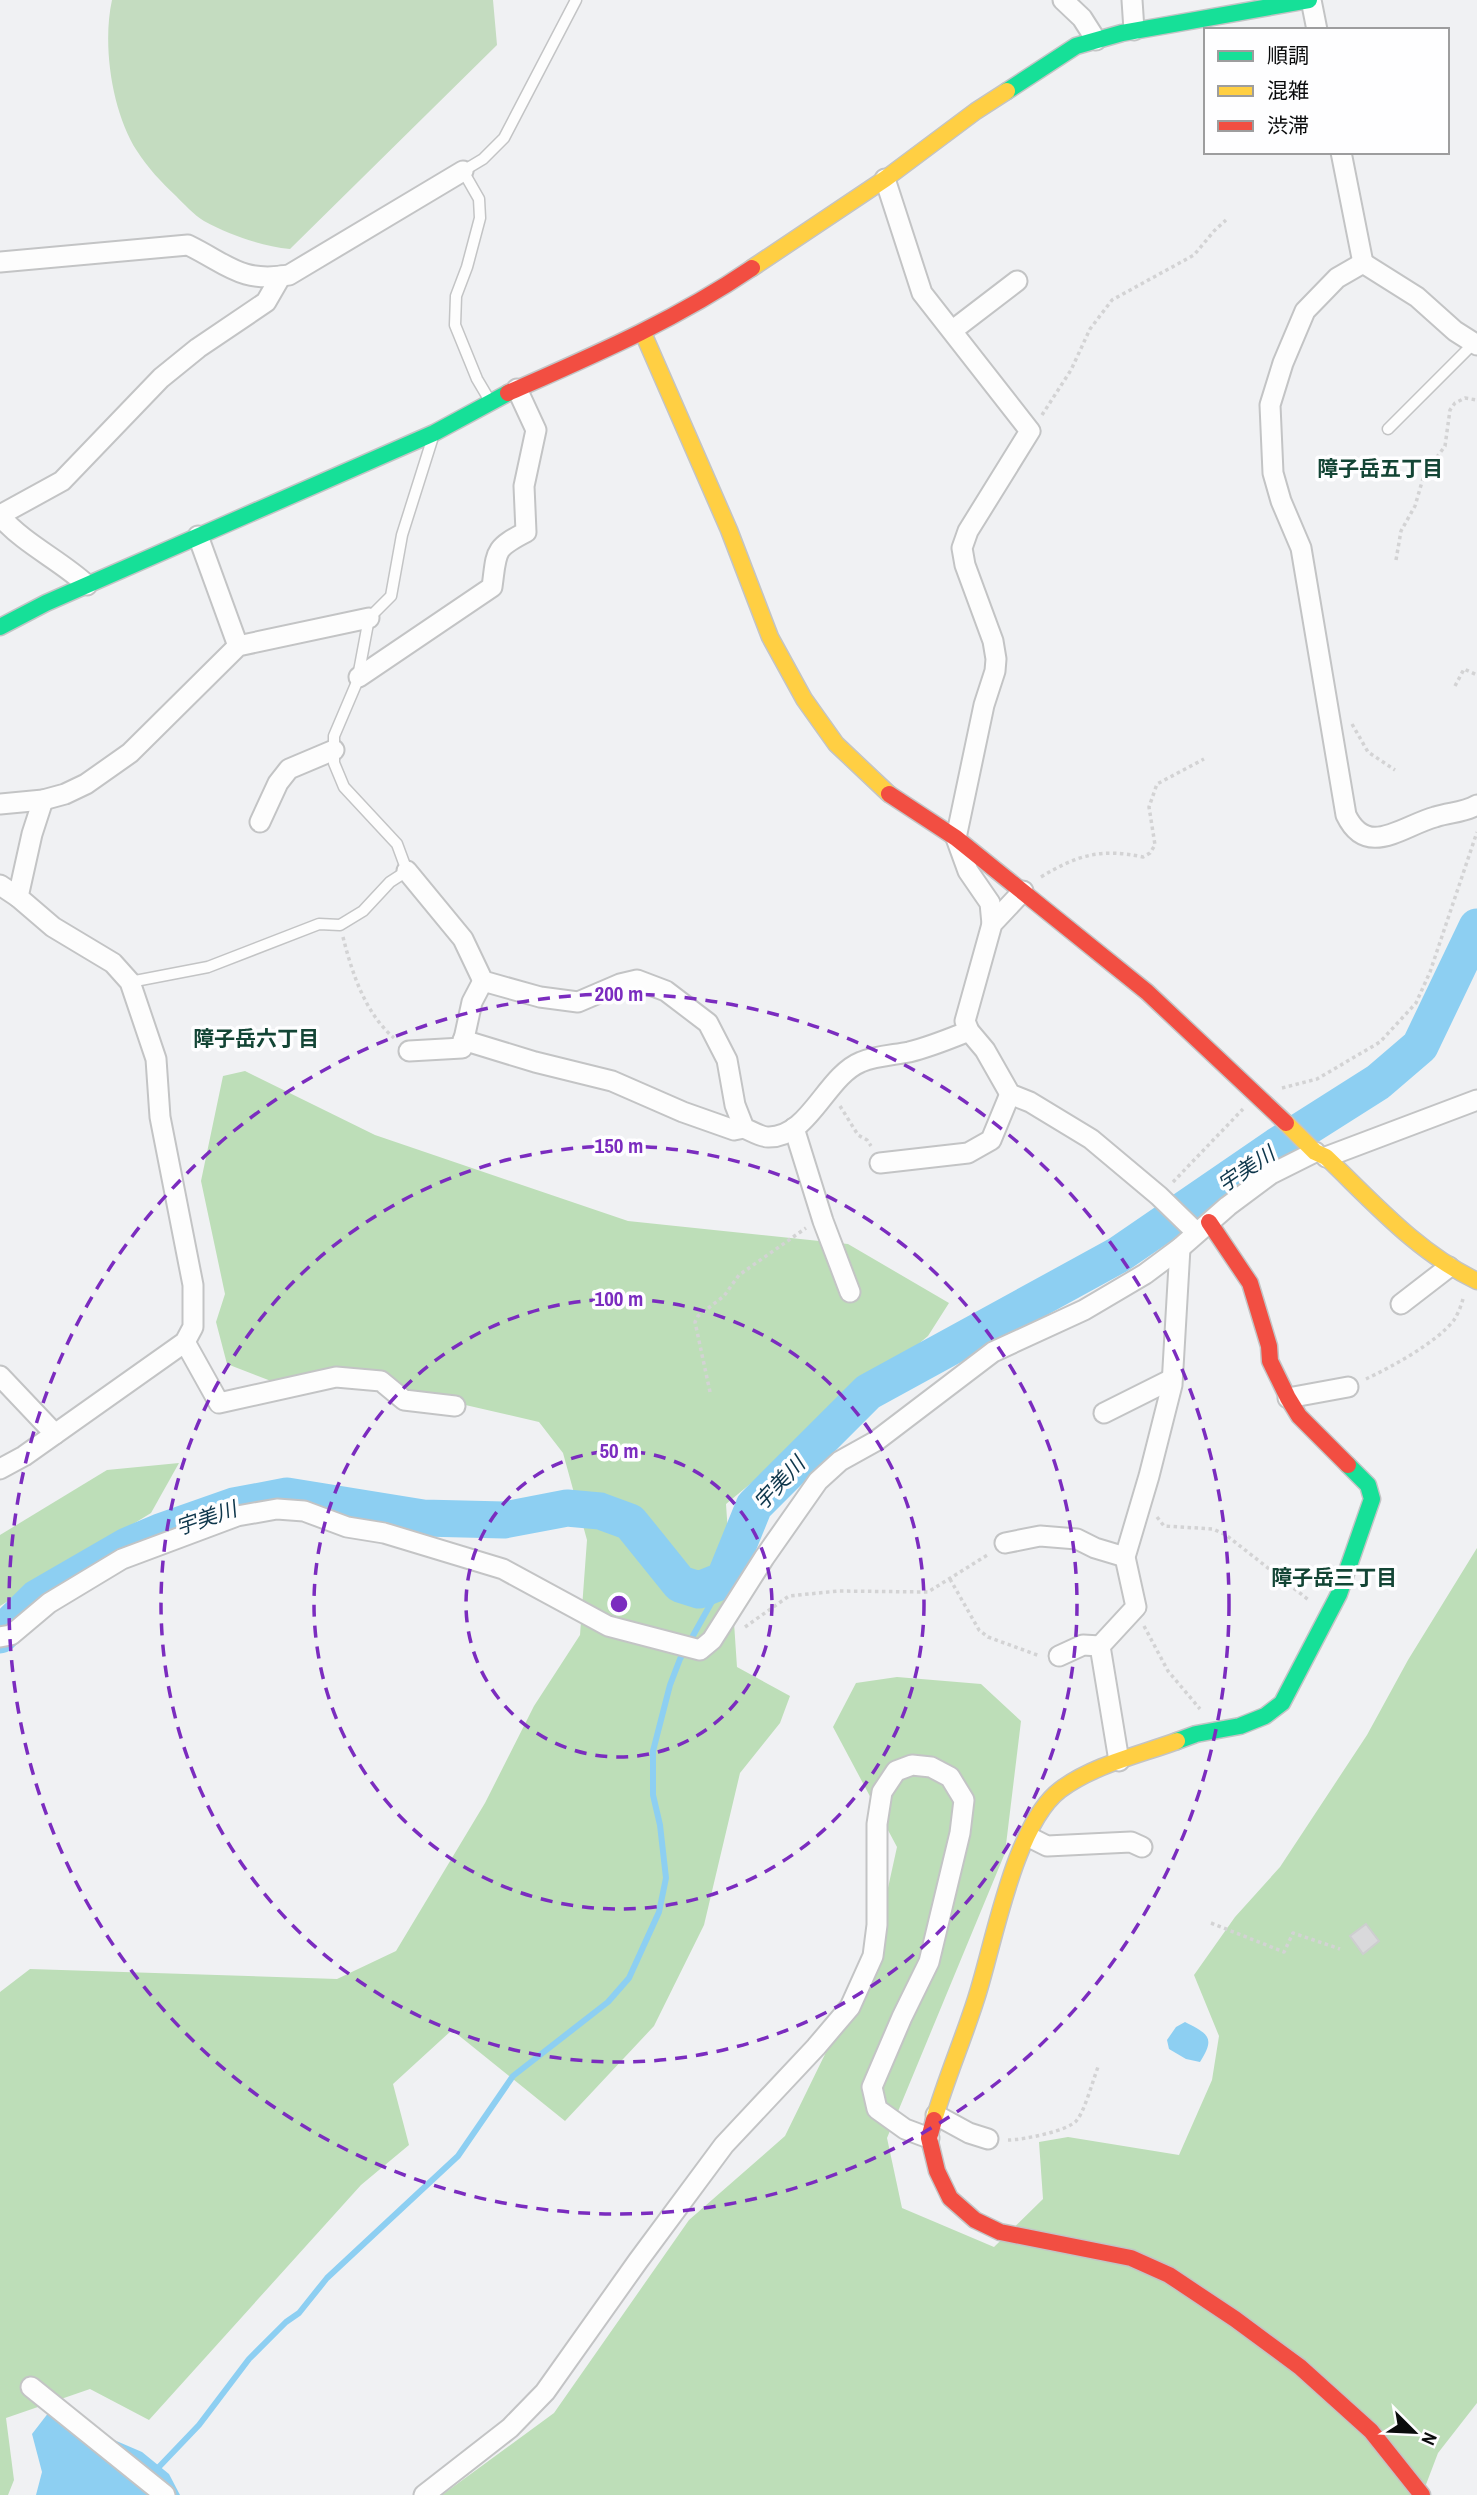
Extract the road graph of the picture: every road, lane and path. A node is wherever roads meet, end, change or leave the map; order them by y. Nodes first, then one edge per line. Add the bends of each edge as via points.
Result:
1 (576, 0) edge
2 (1063, 0) edge
3 (1132, 0) edge
4 (1310, 0) edge
5 (1317, 28) edge
6 (1134, 30) junction
7 (1096, 40) junction
8 (1341, 154) edge
9 (463, 171) junction
10 (885, 179) junction
11 (1226, 220) dead end
12 (0, 262) edge
13 (1363, 263) junction
14 (281, 276) junction
15 (1017, 281) dead end
16 (953, 330) junction
17 (643, 333) junction
18 (1476, 344) edge
19 (517, 389) junction
20 (1477, 400) edge
21 (490, 401) junction
22 (1388, 429) dead end
23 (1031, 431) junction
24 (434, 433) junction
25 (0, 515) edge
26 (198, 536) junction
27 (1396, 560) dead end
28 (87, 585) junction
29 (369, 618) junction
30 (0, 627) edge
31 (238, 646) junction
32 (1477, 675) edge
33 (359, 677) junction
34 (1455, 686) dead end
35 (1348, 718) dead end
36 (334, 750) junction
37 (1204, 759) dead end
38 (1395, 770) dead end
39 (43, 800) junction
40 (0, 804) edge
41 (1477, 805) edge
42 (260, 822) dead end
43 (1477, 832) edge
44 (956, 838) junction
45 (407, 871) junction
46 (0, 885) edge
47 (1023, 891) junction
48 (19, 897) junction
49 (992, 924) junction
50 (340, 925) junction
51 (483, 981) junction
52 (130, 982) junction
53 (969, 1031) junction
54 (463, 1040) junction
55 (409, 1051) joint
56 (829, 1089) junction
57 (1010, 1094) junction
58 (1260, 1097) junction
59 (1477, 1101) edge
60 (744, 1128) junction
61 (794, 1128) junction
62 (1317, 1151) junction
63 (880, 1163) joint
64 (1162, 1199) junction
65 (822, 1217) junction
66 (1199, 1227) junction
67 (1180, 1248) junction
68 (1449, 1267) junction
69 (1475, 1280) edge
70 (850, 1292) dead end
71 (1401, 1304) dead end
72 (186, 1342) junction
73 (0, 1376) edge
74 (1172, 1378) junction
75 (1348, 1387) joint
76 (710, 1392) dead end
77 (1287, 1398) junction
78 (455, 1406) dead end
79 (1104, 1413) dead end
80 (55, 1434) junction
81 (0, 1469) edge
82 (1142, 1501) junction
83 (1005, 1543) joint
84 (1125, 1557) junction
85 (950, 1579) junction
86 (1134, 1609) junction
87 (1328, 1616) junction
88 (744, 1628) dead end
89 (0, 1637) edge
90 (1100, 1646) junction
91 (1059, 1656) joint
92 (1212, 1731) junction
93 (1119, 1761) junction
94 (1029, 1837) junction
95 (1142, 1847) dead end
96 (1211, 1923) dead end
97 (1340, 1949) dead end
98 (1098, 2067) dead end
99 (936, 2115) junction
100 (929, 2138) junction
101 (988, 2139) joint
102 (31, 2387) dead end
103 (165, 2495) edge
104 (424, 2495) edge
105 (1422, 2495) edge

1 - 9 lane via 504,138 484,159
2 - 7 street
3 - 6 street
4 - 5 street
4 - 6 street
6 - 7 street
7 - 10 street via 1039,68
8 - 13 street
9 - 14 street
9 - 21 lane via 479,199 480,218 456,296 455,325
10 - 16 street via 922,293
10 - 17 street via 718,291
11 - 23 path via 1194,255 1112,300 1090,328 1072,370
12 - 14 street via 188,245 239,274 264,279
13 - 18 street via 1417,297
13 - 41 street via 1337,278 1305,312 1283,363 1270,405 1273,473 1301,548 1346,815 1352,828 1378,839
14 - 25 street via 266,302 161,378 62,481
15 - 16 street
16 - 23 street
17 - 19 street
17 - 44 street via 770,636 804,699 836,744 896,800
18 - 22 lane
19 - 21 street
19 - 33 street via 536,430 524,486 526,532 503,544 492,587
20 - 27 path via 1465,398 1450,410 1445,446 1424,475 1401,531
21 - 24 street
23 - 44 street via 962,548 996,659
24 - 26 street
24 - 29 lane via 402,535 391,596
25 - 28 street via 11,529
26 - 28 street
26 - 31 street
28 - 30 street
29 - 31 street
29 - 33 lane
31 - 39 street via 130,752 86,784
32 - 34 path via 1464,669
33 - 36 lane via 334,736
35 - 38 path via 1368,752
36 - 42 street via 289,769
36 - 45 lane via 344,787 397,844
37 - 47 path via 1157,784 1149,807 1155,845 1150,853 1143,857 1096,852 1067,861
39 - 40 street
39 - 48 street
43 - 58 path via 1416,1003 1380,1042 1317,1079
44 - 47 street
44 - 49 street via 968,870 990,902
45 - 50 lane via 363,911
45 - 51 street via 463,939
46 - 48 street
47 - 49 street
47 - 58 street via 1147,992
48 - 52 street via 53,926 113,963
49 - 53 street via 965,1021
50 - 52 lane via 319,924 208,967
50 - 55 path via 351,969 367,1003 390,1035
51 - 54 street via 472,1002
51 - 60 street via 578,1002 636,980 666,991 708,1023 727,1060
52 - 72 street via 156,1059 160,1117 193,1285 193,1327
53 - 56 street via 936,1045 862,1061 840,1075
53 - 57 street
54 - 55 street via 462,1048
54 - 60 street via 612,1081 683,1112 734,1130
56 - 61 street
56 - 63 path
57 - 63 street via 991,1140 968,1153
57 - 64 street via 1091,1139
58 - 62 street
58 - 64 path
59 - 62 street
60 - 61 street via 766,1138
61 - 65 street
62 - 66 street via 1271,1174
62 - 68 street
64 - 66 street
65 - 70 street
65 - 76 path via 739,1275 724,1296 698,1316 695,1322
66 - 67 street
66 - 77 street via 1250,1283 1270,1361
67 - 74 street
67 - 89 street via 1084,1310 993,1352 876,1441 841,1461 818,1481 712,1640 699,1650 608,1626 503,1569 384,1533 346,1527 304,1511 277,1509 237,1516 122,1559
68 - 69 street
68 - 71 street
69 - 75 path via 1455,1319 1434,1338
72 - 78 street via 219,1403 336,1377 381,1381 404,1400
72 - 80 street
73 - 80 street
74 - 79 street
74 - 82 street
75 - 77 street
77 - 87 street via 1367,1485 1373,1499
80 - 81 street
82 - 84 street
82 - 87 path via 1164,1526 1213,1529 1226,1535
83 - 84 street via 1040,1536 1077,1539
83 - 85 path
84 - 86 street
85 - 88 path via 928,1592 838,1591 789,1597
85 - 91 path via 979,1630 988,1637 1042,1657
86 - 90 street
86 - 92 path via 1168,1671 1205,1715
87 - 92 street via 1282,1703 1265,1716
90 - 91 street via 1083,1645
90 - 93 street
92 - 93 street
93 - 94 street via 1059,1791 1038,1815
94 - 95 street via 1047,1846 1131,1842
94 - 99 street via 1012,1873
96 - 97 path via 1284,1952 1293,1933
98 - 101 path via 1077,2120 1070,2126 1020,2140
99 - 100 street
99 - 101 street
100 - 104 street via 905,2129 877,2109 872,2087 929,1962 961,1833 964,1800 950,1777 931,1767 912,1765 896,1771 882,1791 873,1956 850,2007 724,2145 545,2392 510,2428
100 - 105 street via 950,2198 975,2220 1000,2232 1131,2258 1169,2275 1300,2367 1371,2431
102 - 103 street

